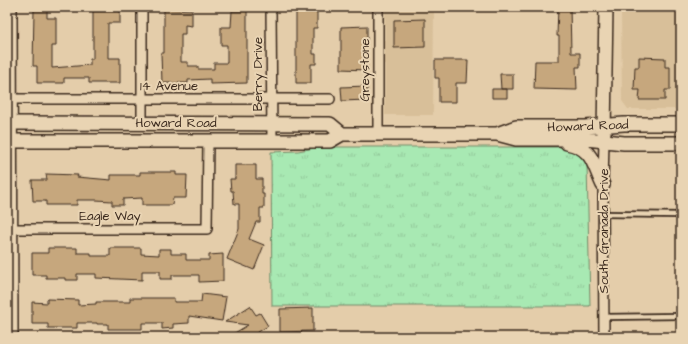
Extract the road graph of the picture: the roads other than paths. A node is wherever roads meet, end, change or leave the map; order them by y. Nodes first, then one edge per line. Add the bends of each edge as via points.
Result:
1 (12, 7) edge
2 (142, 7) edge
3 (272, 7) edge
4 (378, 7) edge
5 (606, 7) edge
6 (271, 98) junction
7 (330, 98) dead end
8 (9, 99) edge
9 (142, 99) junction
10 (9, 123) edge
11 (142, 123) junction
12 (272, 124) junction
13 (681, 124) edge
14 (604, 126) junction
15 (342, 134) junction
16 (378, 134) junction
17 (497, 134) junction
18 (548, 139) junction
19 (208, 140) junction
20 (604, 140) junction
21 (9, 141) edge
22 (272, 141) junction
23 (681, 143) edge
24 (603, 185) junction
25 (603, 214) junction
26 (681, 215) edge
27 (13, 228) junction
28 (681, 316) edge
29 (604, 317) junction
30 (13, 337) edge
31 (604, 337) edge

1 - 8 street
2 - 9 street
3 - 6 street, Berry Drive
4 - 16 street, Greystone
5 - 14 main road, South Granada Drive
6 - 7 street, 14 Avenue
6 - 9 street, 14 Avenue
6 - 12 street, Berry Drive
8 - 9 street, 14 Avenue
8 - 10 street
9 - 11 street
10 - 11 main road, Howard Road
10 - 21 street
11 - 12 main road, Howard Road
12 - 15 main road, Howard Road via 330,124
12 - 22 street, Berry Drive
13 - 14 main road, Howard Road
14 - 17 main road, Howard Road via 516,127
14 - 20 main road, South Granada Drive
15 - 16 main road, Howard Road
15 - 22 main road, Howard Road via 330,141
16 - 17 main road, Howard Road
17 - 18 main road, Howard Road via 516,139
18 - 20 main road, Howard Road
18 - 24 main road via 584,149 590,156
19 - 21 main road, Howard Road
19 - 22 main road, Howard Road
19 - 27 street, Eagle Way via 207,228
20 - 23 main road, Howard Road
20 - 24 street, South Granada Drive
21 - 27 street
24 - 25 street, South Granada Drive
25 - 26 lane
25 - 29 street, South Granada Drive
27 - 30 street
28 - 29 lane
29 - 31 street, South Granada Drive

